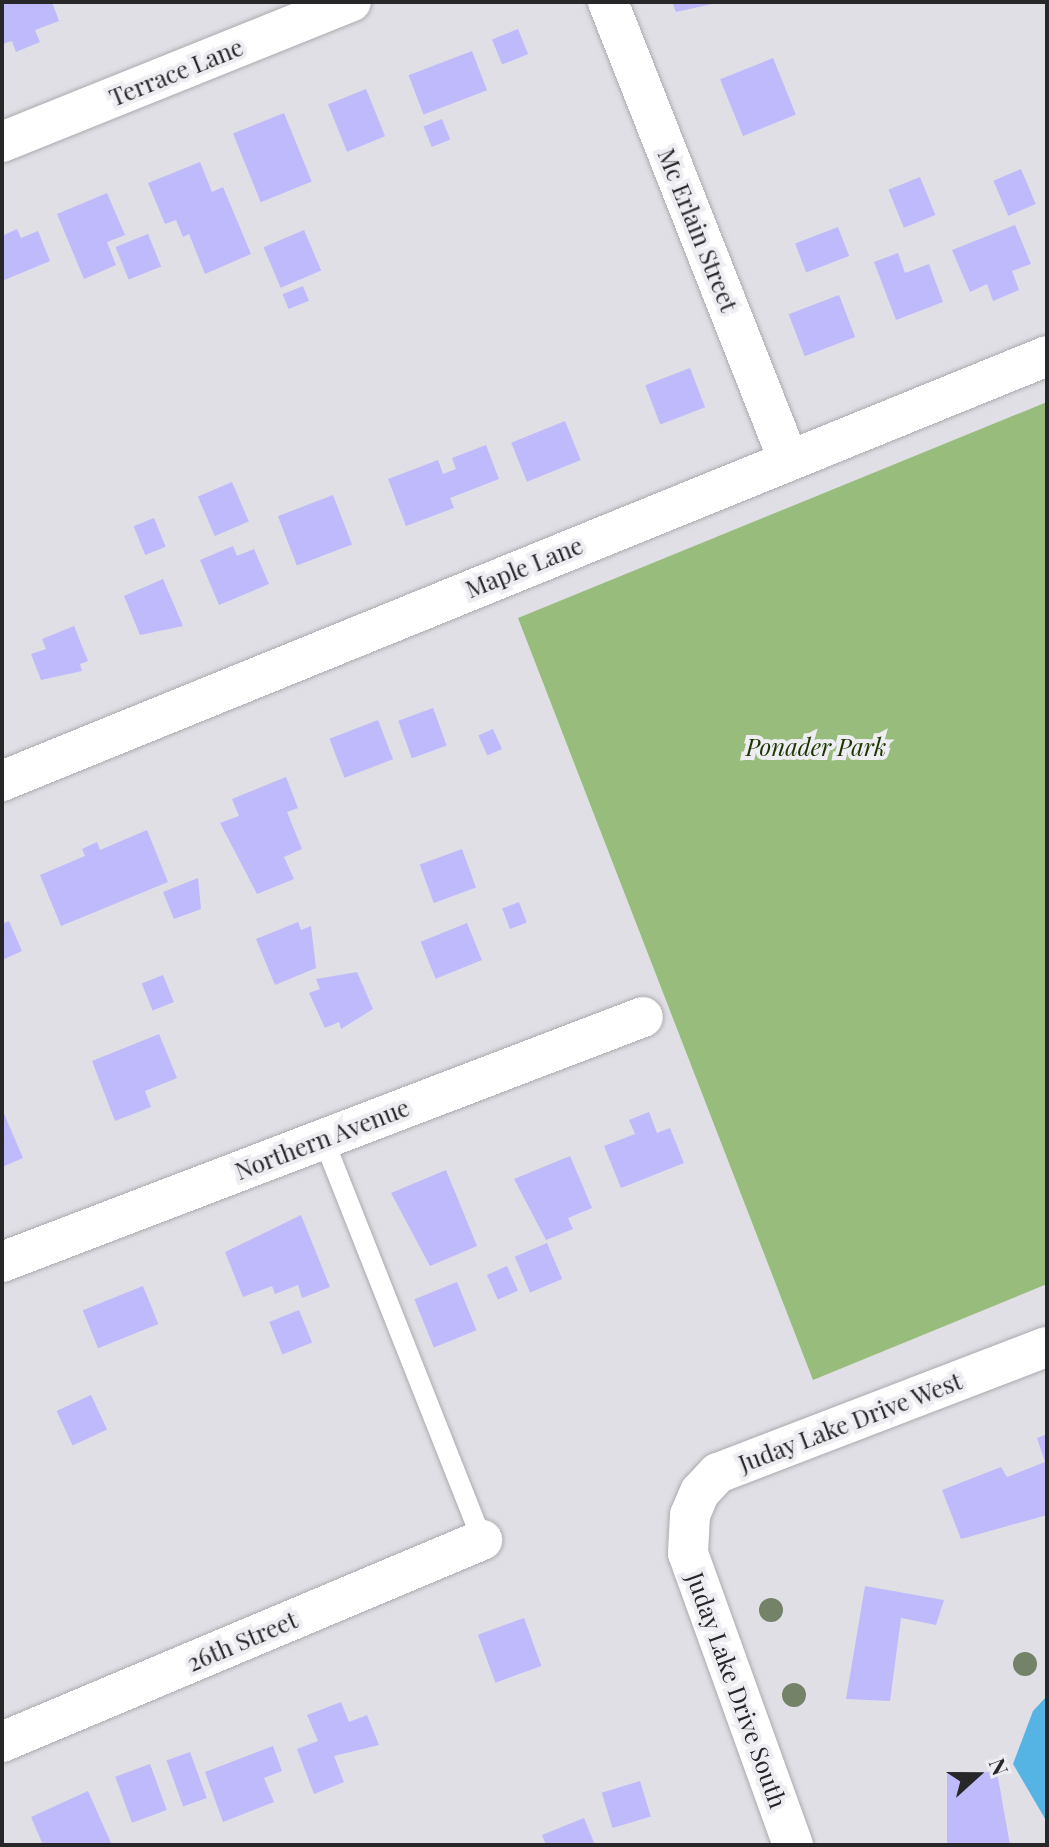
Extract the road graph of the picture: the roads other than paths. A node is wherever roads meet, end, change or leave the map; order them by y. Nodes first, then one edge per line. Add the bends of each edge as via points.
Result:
1 (351, 2) edge
2 (608, 2) edge
3 (2, 142) edge
4 (1047, 356) edge
5 (788, 459) junction
6 (2, 781) edge
7 (643, 1017) dead end
8 (323, 1138) junction
9 (2, 1262) edge
10 (1047, 1347) edge
11 (687, 1533) joint
12 (482, 1540) joint
13 (2, 1742) edge
14 (793, 1845) edge

1 - 3 street, Terrace Lane
2 - 5 street, Mc Erlain Street
4 - 5 street, Maple Lane
5 - 6 street, Maple Lane
7 - 8 street, Northern Avenue
8 - 9 street, Northern Avenue
8 - 12 lane
10 - 11 street, Juday Lake Drive West via 718,1473 700,1492
11 - 14 street, Juday Lake Drive South via 725,1665
12 - 13 street, 26th Street

